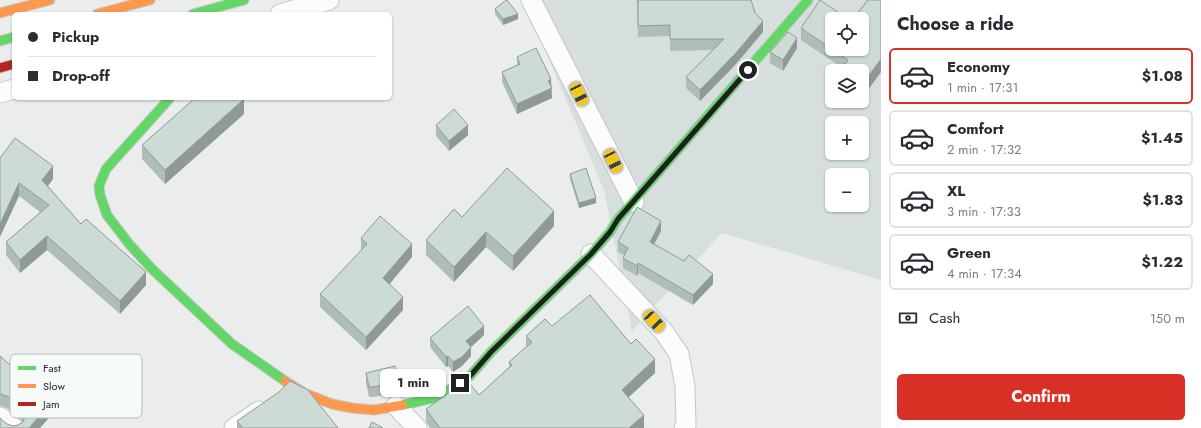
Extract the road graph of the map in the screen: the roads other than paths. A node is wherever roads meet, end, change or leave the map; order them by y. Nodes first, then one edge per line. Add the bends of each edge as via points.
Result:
1 (50, 0) edge
2 (150, 0) edge
3 (244, 0) edge
4 (329, 0) edge
5 (531, 0) edge
6 (802, 3) edge
7 (104, 12) edge
8 (200, 12) edge
9 (287, 12) edge
10 (0, 13) edge
11 (12, 38) edge
12 (0, 41) edge
13 (12, 65) edge
14 (0, 68) edge
15 (12, 90) edge
16 (0, 93) edge
17 (168, 100) edge
18 (634, 202) junction
19 (591, 254) junction
20 (278, 393) junction
21 (396, 406) junction
22 (0, 417) edge
23 (14, 428) edge
24 (234, 428) edge
25 (417, 428) edge
26 (684, 428) edge

1 - 10 street
2 - 7 street
3 - 8 street
4 - 9 street
5 - 18 street
6 - 18 street
11 - 12 street
13 - 14 street
15 - 16 street
17 - 20 street via 106,169 99,186 107,215 143,260 232,344
18 - 19 street
19 - 21 street via 470,376 438,397
19 - 26 street via 664,332 679,354 685,386
20 - 21 street via 304,392 332,404 352,408 374,410
20 - 24 street
21 - 25 street
22 - 23 street

